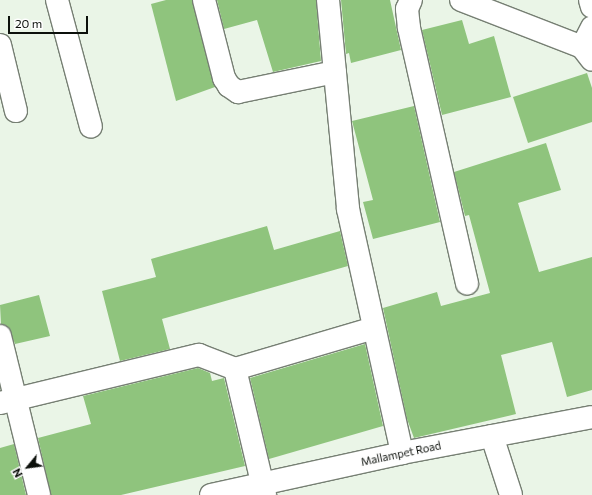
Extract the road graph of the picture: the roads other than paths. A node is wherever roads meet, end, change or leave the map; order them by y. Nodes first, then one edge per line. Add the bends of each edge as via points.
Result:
1 (57, 0) edge
2 (204, 0) edge
3 (328, 0) edge
4 (411, 0) edge
5 (461, 0) edge
6 (590, 0) edge
7 (592, 7) edge
8 (592, 27) edge
9 (0, 45) edge
10 (587, 54) edge
11 (335, 72) junction
12 (16, 111) dead end
13 (91, 127) dead end
14 (467, 283) dead end
15 (374, 328) junction
16 (0, 336) edge
17 (235, 369) junction
18 (9, 401) edge
19 (592, 417) edge
20 (492, 436) junction
21 (402, 453) junction
22 (264, 490) edge
23 (39, 495) edge
24 (211, 495) edge
25 (511, 495) edge

1 - 13 street
2 - 11 street via 224,78 229,86 238,92
3 - 11 street
4 - 14 street via 407,9 409,28
5 - 10 street
6 - 7 street
8 - 10 street
9 - 12 street
11 - 15 street via 348,209
15 - 17 street
15 - 21 street
16 - 18 street
17 - 18 street via 199,355
17 - 22 street
18 - 23 street
19 - 20 street, Mallampet Road
20 - 21 street, Mallampet Road
20 - 25 street
21 - 22 street, Mallampet Road
22 - 24 street, Mallampet Road

